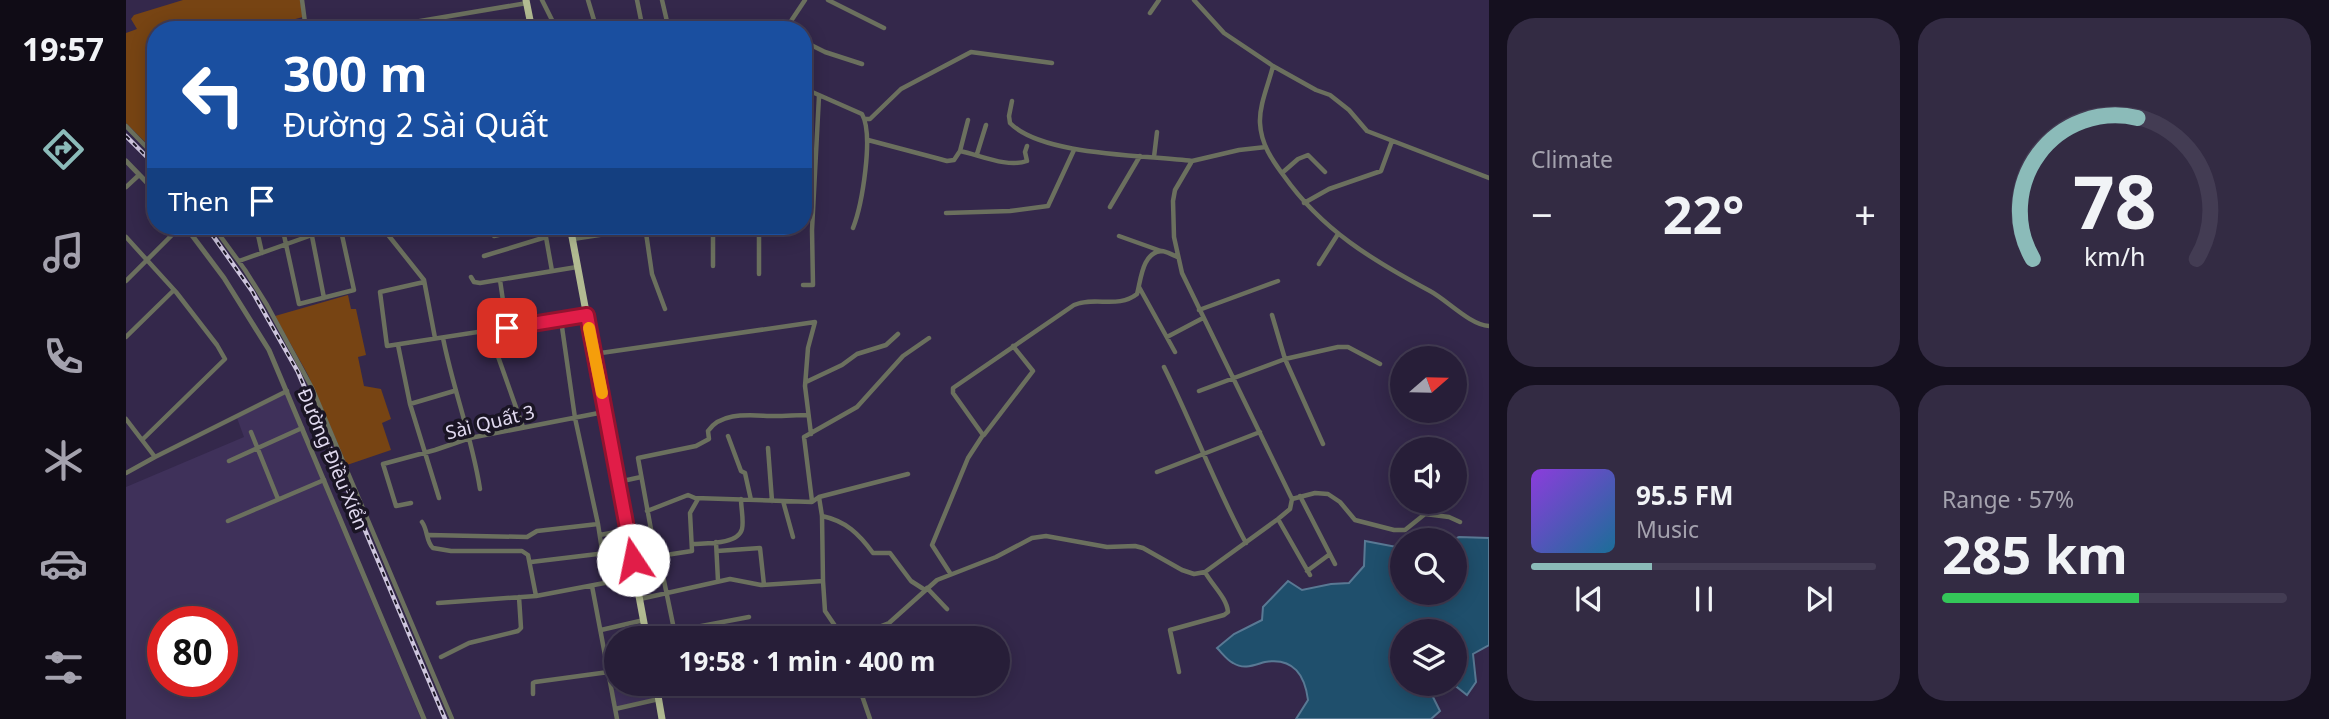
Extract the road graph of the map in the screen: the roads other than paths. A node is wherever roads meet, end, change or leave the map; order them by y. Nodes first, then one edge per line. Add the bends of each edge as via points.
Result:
1 (302, 0) edge
2 (542, 0) edge
3 (588, 0) edge
4 (638, 0) edge
5 (662, 0) edge
6 (805, 0) edge
7 (828, 0) edge
8 (1159, 0) edge
9 (1194, 0) edge
10 (527, 2) edge
11 (1150, 13) dead end
12 (305, 21) edge
13 (424, 21) edge
14 (530, 21) edge
15 (552, 21) edge
16 (594, 21) edge
17 (642, 21) edge
18 (667, 21) edge
19 (791, 21) edge
20 (884, 28) dead end
21 (812, 45) edge
22 (1052, 63) dead end
23 (862, 64) dead end
24 (1273, 66) junction
25 (812, 92) edge
26 (819, 96) junction
27 (1012, 101) dead end
28 (865, 119) junction
29 (968, 120) dead end
30 (986, 125) dead end
31 (126, 127) edge
32 (1157, 132) dead end
33 (867, 140) junction
34 (1392, 141) junction
35 (1027, 146) dead end
36 (1266, 147) junction
37 (147, 148) edge
38 (960, 150) junction
39 (1074, 150) junction
40 (977, 154) junction
41 (1141, 156) junction
42 (1154, 157) junction
43 (126, 161) edge
44 (1192, 161) junction
45 (1325, 172) dead end
46 (1282, 173) junction
47 (139, 175) junction
48 (1489, 178) edge
49 (147, 183) edge
50 (126, 187) edge
51 (1304, 203) junction
52 (1110, 206) dead end
53 (813, 208) joint
54 (946, 212) dead end
55 (853, 228) dead end
56 (1338, 234) junction
57 (173, 235) edge
58 (190, 235) edge
59 (220, 235) edge
60 (258, 235) edge
61 (284, 235) edge
62 (312, 235) joint
63 (342, 235) edge
64 (388, 235) edge
65 (499, 235) edge
66 (572, 235) edge
67 (597, 235) edge
68 (646, 235) edge
69 (713, 235) edge
70 (759, 235) edge
71 (494, 236) dead end
72 (1119, 236) dead end
73 (126, 237) edge
74 (546, 237) joint
75 (573, 239) junction
76 (286, 245) junction
77 (1162, 251) junction
78 (262, 253) junction
79 (484, 256) dead end
80 (1179, 258) junction
81 (146, 260) junction
82 (239, 261) junction
83 (1319, 264) dead end
84 (713, 266) dead end
85 (578, 267) junction
86 (552, 271) junction
87 (759, 274) dead end
88 (471, 277) dead end
89 (500, 280) junction
90 (126, 281) edge
91 (1279, 281) dead end
92 (424, 282) junction
93 (803, 285) dead end
94 (1139, 287) junction
95 (174, 290) junction
96 (324, 298) junction
97 (664, 309) dead end
98 (1199, 310) junction
99 (587, 315) junction
100 (1272, 315) dead end
101 (1203, 318) junction
102 (561, 320) junction
103 (1489, 326) edge
104 (507, 328) junction
105 (491, 331) junction
106 (898, 334) dead end
107 (126, 337) edge
108 (1167, 337) junction
109 (435, 338) junction
110 (443, 338) junction
111 (929, 338) dead end
112 (398, 345) junction
113 (1013, 346) junction
114 (1174, 352) dead end
115 (594, 354) junction
116 (1285, 359) junction
117 (1380, 364) dead end
118 (1164, 367) dead end
119 (1234, 378) junction
120 (805, 383) junction
121 (287, 391) junction
122 (454, 391) junction
123 (1199, 391) dead end
124 (410, 404) junction
125 (605, 412) junction
126 (808, 415) junction
127 (575, 418) junction
128 (126, 419) edge
129 (523, 427) junction
130 (302, 428) junction
131 (251, 432) dead end
132 (1260, 432) junction
133 (811, 434) junction
134 (983, 435) junction
135 (728, 436) dead end
136 (470, 438) junction
137 (142, 440) junction
138 (1323, 444) dead end
139 (258, 448) junction
140 (768, 448) dead end
141 (424, 453) junction
142 (1205, 453) junction
143 (155, 457) junction
144 (229, 461) dead end
145 (1157, 472) dead end
146 (126, 473) edge
147 (908, 474) dead end
148 (641, 478) junction
149 (324, 480) junction
150 (618, 482) junction
151 (480, 489) dead end
152 (1300, 496) junction
153 (819, 497) junction
154 (439, 498) dead end
155 (698, 498) junction
156 (278, 499) junction
157 (741, 499) junction
158 (1292, 499) junction
159 (751, 500) junction
160 (772, 500) junction
161 (783, 501) junction
162 (812, 502) junction
163 (411, 503) dead end
164 (647, 511) junction
165 (822, 516) junction
166 (1279, 519) junction
167 (228, 521) dead end
168 (422, 522) dead end
169 (1460, 522) dead end
170 (598, 524) junction
171 (627, 530) junction
172 (600, 534) junction
173 (429, 535) junction
174 (793, 537) dead end
175 (728, 540) junction
176 (716, 542) junction
177 (1247, 543) junction
178 (693, 544) junction
179 (631, 550) junction
180 (729, 550) junction
181 (717, 551) junction
182 (602, 553) junction
183 (1330, 554) junction
184 (656, 557) junction
185 (633, 560) junction
186 (531, 562) junction
187 (1335, 564) dead end
188 (1205, 572) junction
189 (950, 573) junction
190 (636, 577) junction
191 (718, 581) junction
192 (823, 582) junction
193 (607, 583) junction
194 (764, 584) junction
195 (592, 586) junction
196 (926, 589) junction
197 (667, 593) junction
198 (536, 596) junction
199 (519, 597) junction
200 (640, 599) junction
201 (438, 603) dead end
202 (947, 609) dead end
203 (750, 617) dead end
204 (644, 620) junction
205 (645, 626) edge
206 (674, 626) edge
207 (702, 626) edge
208 (836, 626) edge
209 (881, 626) edge
210 (601, 630) junction
211 (604, 642) edge
212 (441, 657) dead end
213 (1179, 672) dead end
214 (604, 673) edge
215 (533, 694) dead end
216 (612, 696) edge
217 (658, 696) edge
218 (862, 696) edge
219 (659, 699) junction
220 (615, 709) junction
221 (424, 719) edge
222 (452, 719) edge
223 (617, 719) edge
224 (662, 719) edge
225 (870, 719) edge

1 - 12 street
2 - 15 street
3 - 16 street
4 - 17 street
5 - 18 street
6 - 19 street
7 - 20 street
8 - 11 street
9 - 24 street via 1224,33
10 - 13 street
10 - 14 highway
21 - 23 street
22 - 28 street via 971,52 901,89
24 - 34 street via 1330,95 1367,131
24 - 36 street via 1260,120
25 - 26 street
26 - 28 street
26 - 53 street
27 - 39 street via 1009,116 1015,128
28 - 33 street
29 - 38 street
30 - 40 street
31 - 37 street
32 - 42 street
33 - 38 street via 947,161 954,160
33 - 55 street via 862,200
34 - 48 street
34 - 51 street via 1381,170
35 - 40 street via 1023,163
36 - 44 street
36 - 46 street
38 - 40 street
39 - 41 street
39 - 54 street via 1048,206
41 - 42 street
41 - 52 street
42 - 44 street
43 - 47 street
44 - 80 street via 1175,190 1174,237
45 - 46 street via 1308,155
46 - 51 street
47 - 49 street
47 - 50 street
51 - 56 street
53 - 93 street via 813,285
56 - 83 street
56 - 103 street via 1476,323
57 - 81 street
58 - 121 street, Đường Điều Xiển via 246,311
59 - 82 street
60 - 78 street
61 - 76 street
62 - 76 street
62 - 96 street
63 - 96 street via 354,290
64 - 92 street
65 - 71 street
66 - 75 highway
67 - 75 street
68 - 97 street
69 - 84 street
70 - 87 street
72 - 77 street
73 - 81 street
74 - 79 street
74 - 86 street
75 - 85 highway
76 - 78 street
76 - 96 street via 299,304
77 - 80 street
77 - 94 street via 1149,256
78 - 82 street
80 - 98 street
81 - 90 street
81 - 95 street
82 - 222 street via 312,388
85 - 86 street
85 - 99 highway
86 - 89 street
88 - 89 street via 476,283
89 - 104 street
91 - 98 street
92 - 109 street
92 - 112 street via 380,292 387,346
94 - 108 street
94 - 113 street via 1137,294 1125,300 1085,301 1074,306
95 - 107 street
95 - 137 street via 225,359
98 - 101 street
99 - 102 street
99 - 115 highway
100 - 116 street
101 - 108 street
101 - 119 street
102 - 104 street
102 - 127 street
104 - 105 street
105 - 110 street
105 - 129 street
106 - 120 street via 886,345 858,354
108 - 114 street
109 - 110 street
109 - 112 street
110 - 122 street
111 - 133 street via 903,356 857,407
112 - 124 street
113 - 134 street via 1033,371
113 - 134 street via 952,390
115 - 120 street via 815,322
115 - 125 highway
116 - 117 street via 1348,347
116 - 119 street
116 - 138 street
118 - 142 street
119 - 123 street
119 - 132 street
120 - 126 street
121 - 130 street, Đường Điều Xiển
121 - 143 street
122 - 124 street
122 - 136 street
124 - 141 street
125 - 127 street, Sài Quất 3
125 - 150 highway
126 - 133 street
126 - 148 street via 751,414 719,421 700,445 638,458
127 - 129 street, Sài Quất 3
127 - 170 street
128 - 137 street
129 - 136 street, Sài Quất 3
130 - 139 street
130 - 149 street, Đường Điều Xiển
131 - 139 street
132 - 142 street
132 - 158 street
133 - 162 street via 804,437
134 - 189 street via 968,458 932,545
135 - 159 street
136 - 141 street, Sài Quất 3
136 - 151 street
137 - 143 street
139 - 144 street
139 - 156 street
140 - 160 street
141 - 154 street
141 - 163 street, Sài Quất 3 via 383,465 396,506
142 - 145 street
142 - 177 street
143 - 146 street
147 - 153 street
148 - 150 street
148 - 164 street
149 - 156 street
149 - 221 street, Đường Điều Xiển
150 - 171 highway
152 - 158 street
152 - 169 street via 1328,494 1355,520 1394,530 1405,530 1425,514
152 - 183 street
153 - 162 street
153 - 165 street
155 - 157 street
155 - 164 street via 688,495
155 - 178 street via 690,513
156 - 167 street
157 - 159 street
157 - 175 street via 742,530
158 - 166 street via 1290,509
159 - 160 street
160 - 161 street
161 - 162 street
161 - 174 street
164 - 184 street
165 - 192 street
165 - 196 street via 837,519 860,535 873,553 890,553 911,581
166 - 177 street
166 - 183 street via 1308,573
168 - 173 street
170 - 172 street
170 - 173 street via 537,531 530,536
171 - 172 street
171 - 179 highway
172 - 182 street
173 - 186 street via 433,548 522,551
175 - 176 street
175 - 180 street
176 - 178 street
176 - 181 street
177 - 188 street
178 - 184 street via 692,551
179 - 182 street
179 - 185 highway
180 - 181 street
180 - 194 street via 760,548
181 - 191 street
182 - 186 street
182 - 193 street
183 - 187 street
184 - 185 street
184 - 197 street
185 - 190 highway
186 - 198 street
188 - 189 street via 1182,570 1135,546 1107,547 1046,536
188 - 213 street via 1228,612 1170,629
189 - 196 street
190 - 193 street
190 - 200 highway
191 - 194 street
191 - 197 street
192 - 194 street
192 - 208 street via 825,611
193 - 195 street
195 - 198 street
195 - 210 street
196 - 202 street
196 - 209 street
197 - 200 street
197 - 206 street
198 - 199 street
199 - 201 street
199 - 212 street via 521,628 469,643
200 - 204 highway
203 - 207 street
204 - 205 highway
204 - 210 street
210 - 211 street
214 - 215 street via 534,682
216 - 220 street
217 - 219 highway
218 - 225 street
219 - 220 street
219 - 224 highway
220 - 223 street

